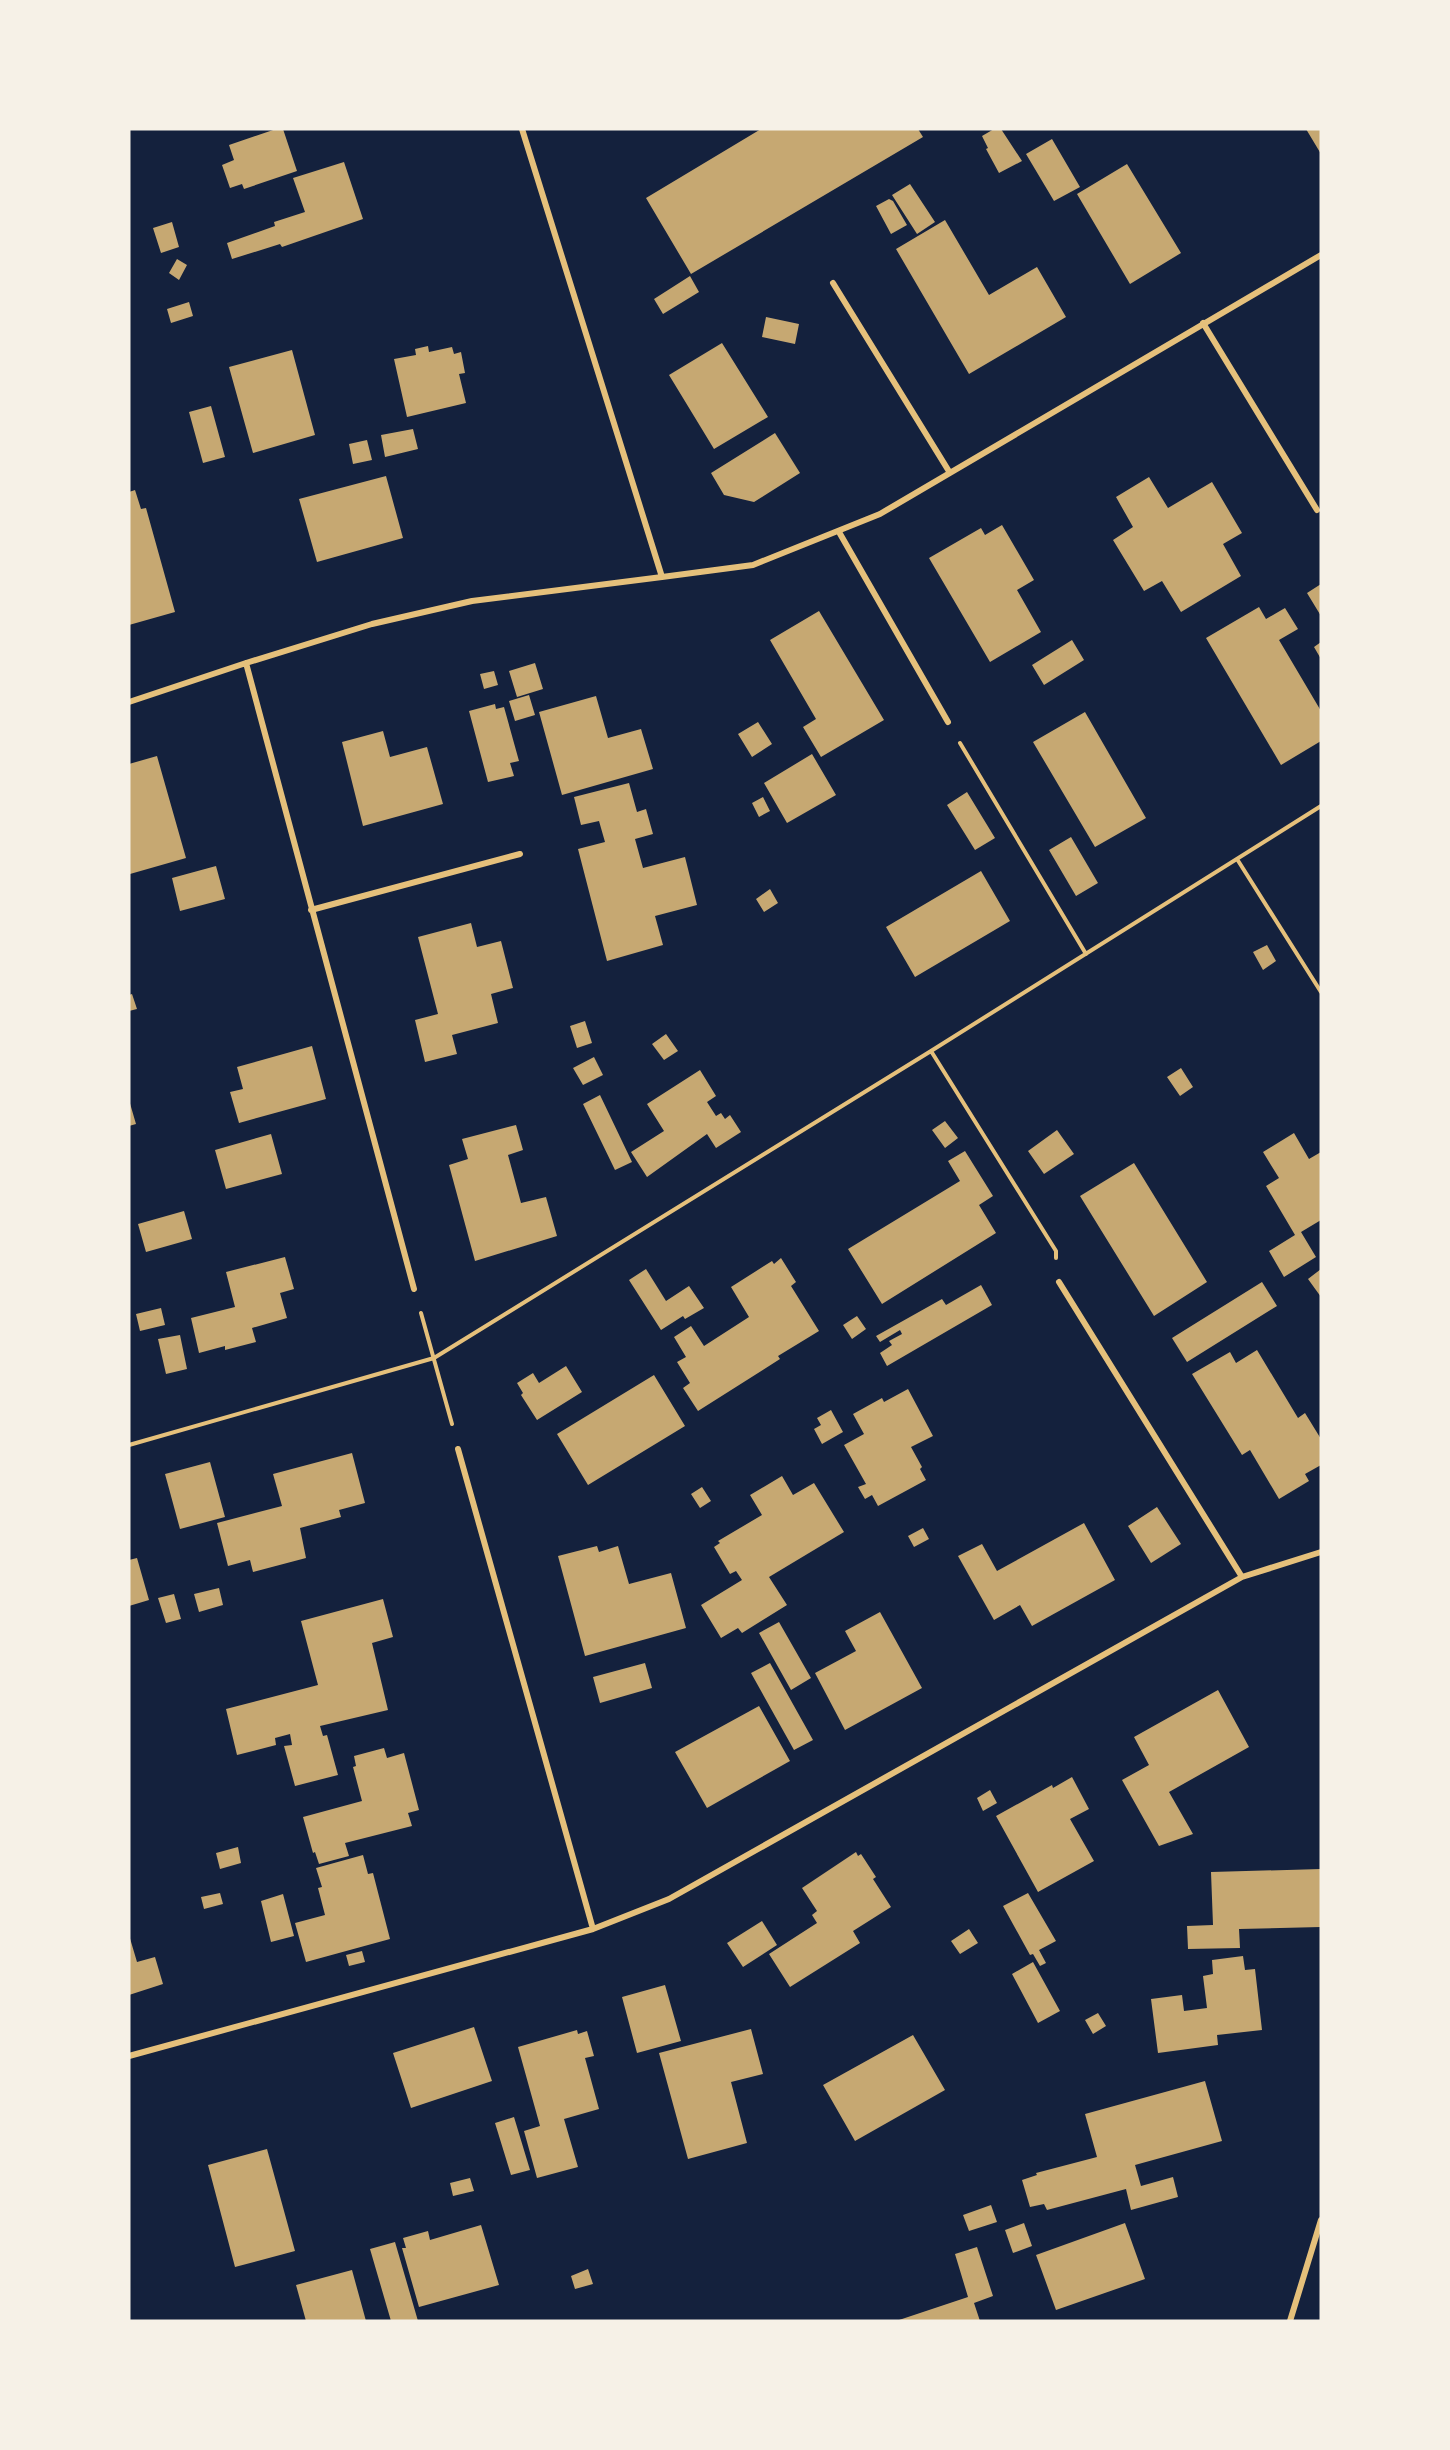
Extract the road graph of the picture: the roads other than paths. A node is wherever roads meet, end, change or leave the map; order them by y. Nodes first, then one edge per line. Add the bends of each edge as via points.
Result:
1 (522, 129) edge
2 (1321, 255) edge
3 (833, 283) dead end
4 (1203, 323) junction
5 (950, 473) junction
6 (1317, 510) dead end
7 (839, 532) junction
8 (662, 577) junction
9 (246, 663) junction
10 (129, 702) edge
11 (948, 722) road end
12 (520, 854) dead end
13 (311, 910) junction
14 (1059, 1282) road end
15 (414, 1289) road end
16 (459, 1449) road end
17 (1321, 1552) edge
18 (1242, 1577) junction
19 (593, 1929) junction
20 (129, 2056) edge
21 (1321, 2220) edge
22 (1290, 2321) edge

1 - 8 street
2 - 4 street
3 - 5 street
4 - 5 street
4 - 6 street
5 - 7 street via 880,514
7 - 8 street via 753,565
7 - 11 street
8 - 9 street via 472,601 372,624
9 - 10 street
9 - 13 street
12 - 13 street
13 - 15 street
14 - 18 street
16 - 19 street
17 - 18 street
18 - 19 street via 669,1899
19 - 20 street
21 - 22 street

